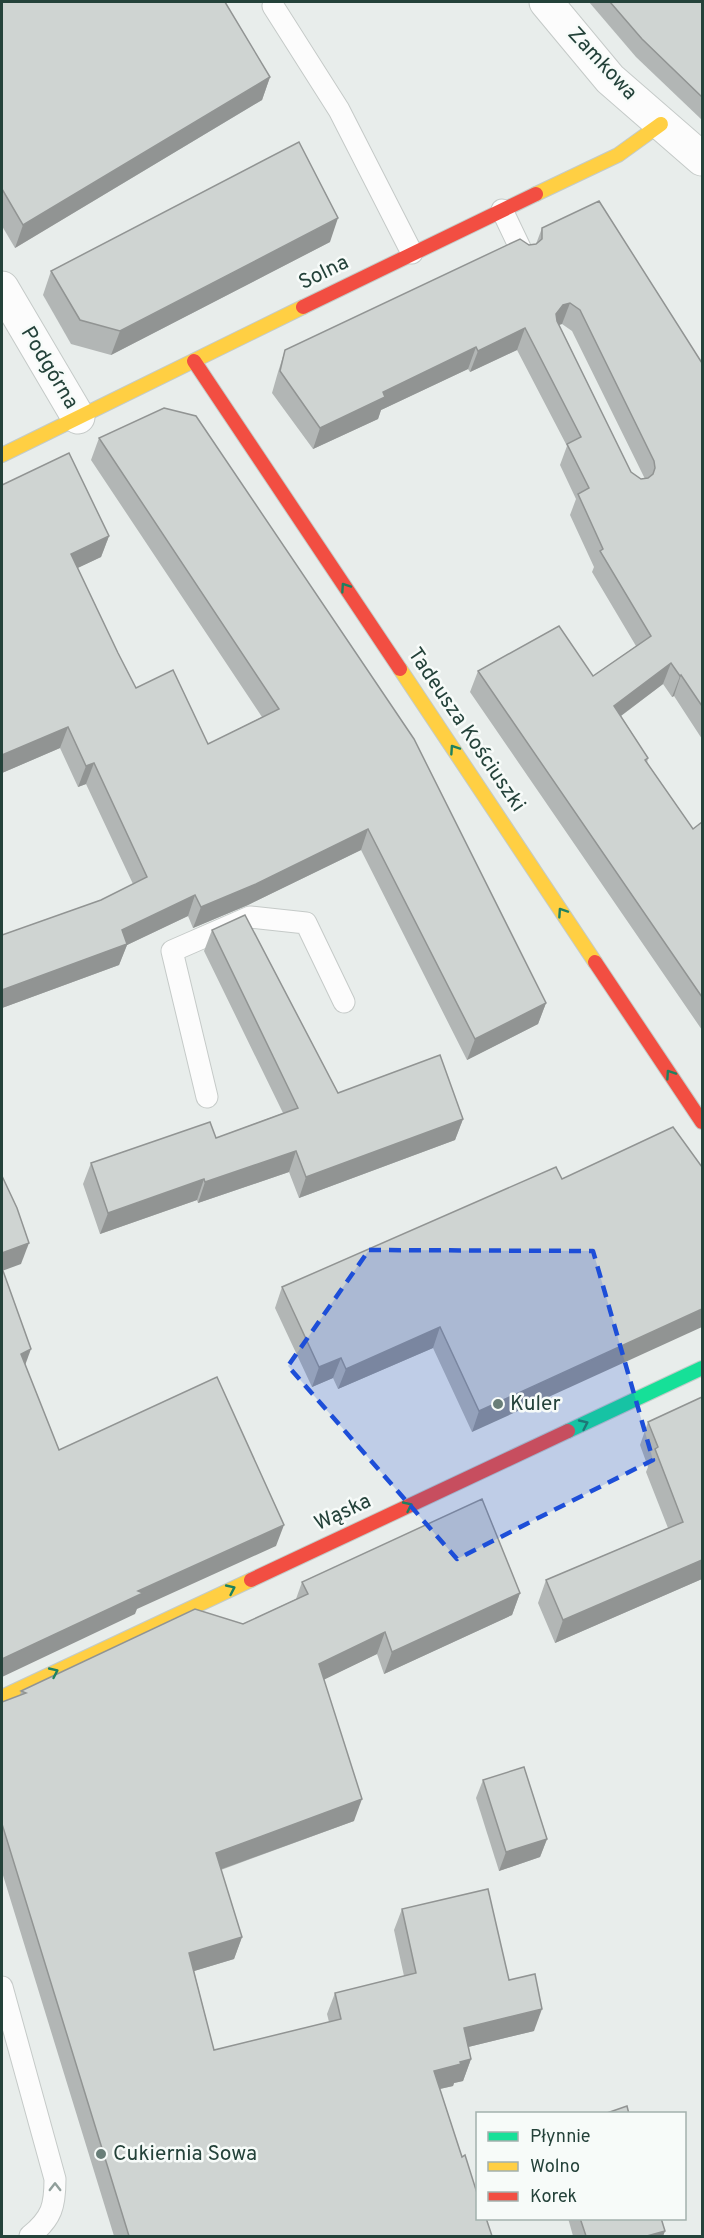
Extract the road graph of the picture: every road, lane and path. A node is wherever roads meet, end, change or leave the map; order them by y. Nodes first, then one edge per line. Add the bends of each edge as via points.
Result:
1 (546, 2) edge
2 (273, 6) dead end
3 (661, 124) junction
4 (702, 159) edge
5 (502, 210) junction
6 (412, 253) junction
7 (523, 254) edge
8 (2, 288) edge
9 (194, 361) junction
10 (78, 417) junction
11 (2, 455) edge
12 (344, 1002) dead end
13 (207, 1097) dead end
14 (702, 1122) edge
15 (702, 1368) edge
16 (2, 1697) edge
17 (2, 1987) edge
18 (30, 2236) edge

1 - 3 street, Zamkowa via 610,79
2 - 6 lane via 339,110
3 - 4 street, Zamkowa
3 - 5 street, Solna via 618,155
5 - 6 street, Solna
5 - 7 lane
6 - 9 street, Solna
8 - 10 street, Podgórna
9 - 10 street, Solna
14 -> 9 street, Tadeusza Kościuszki
10 - 11 street, Solna
12 - 13 lane via 306,922 250,917 172,951
16 -> 15 street, Wąska
18 -> 17 lane via 44,2224 55,2203 56,2179

